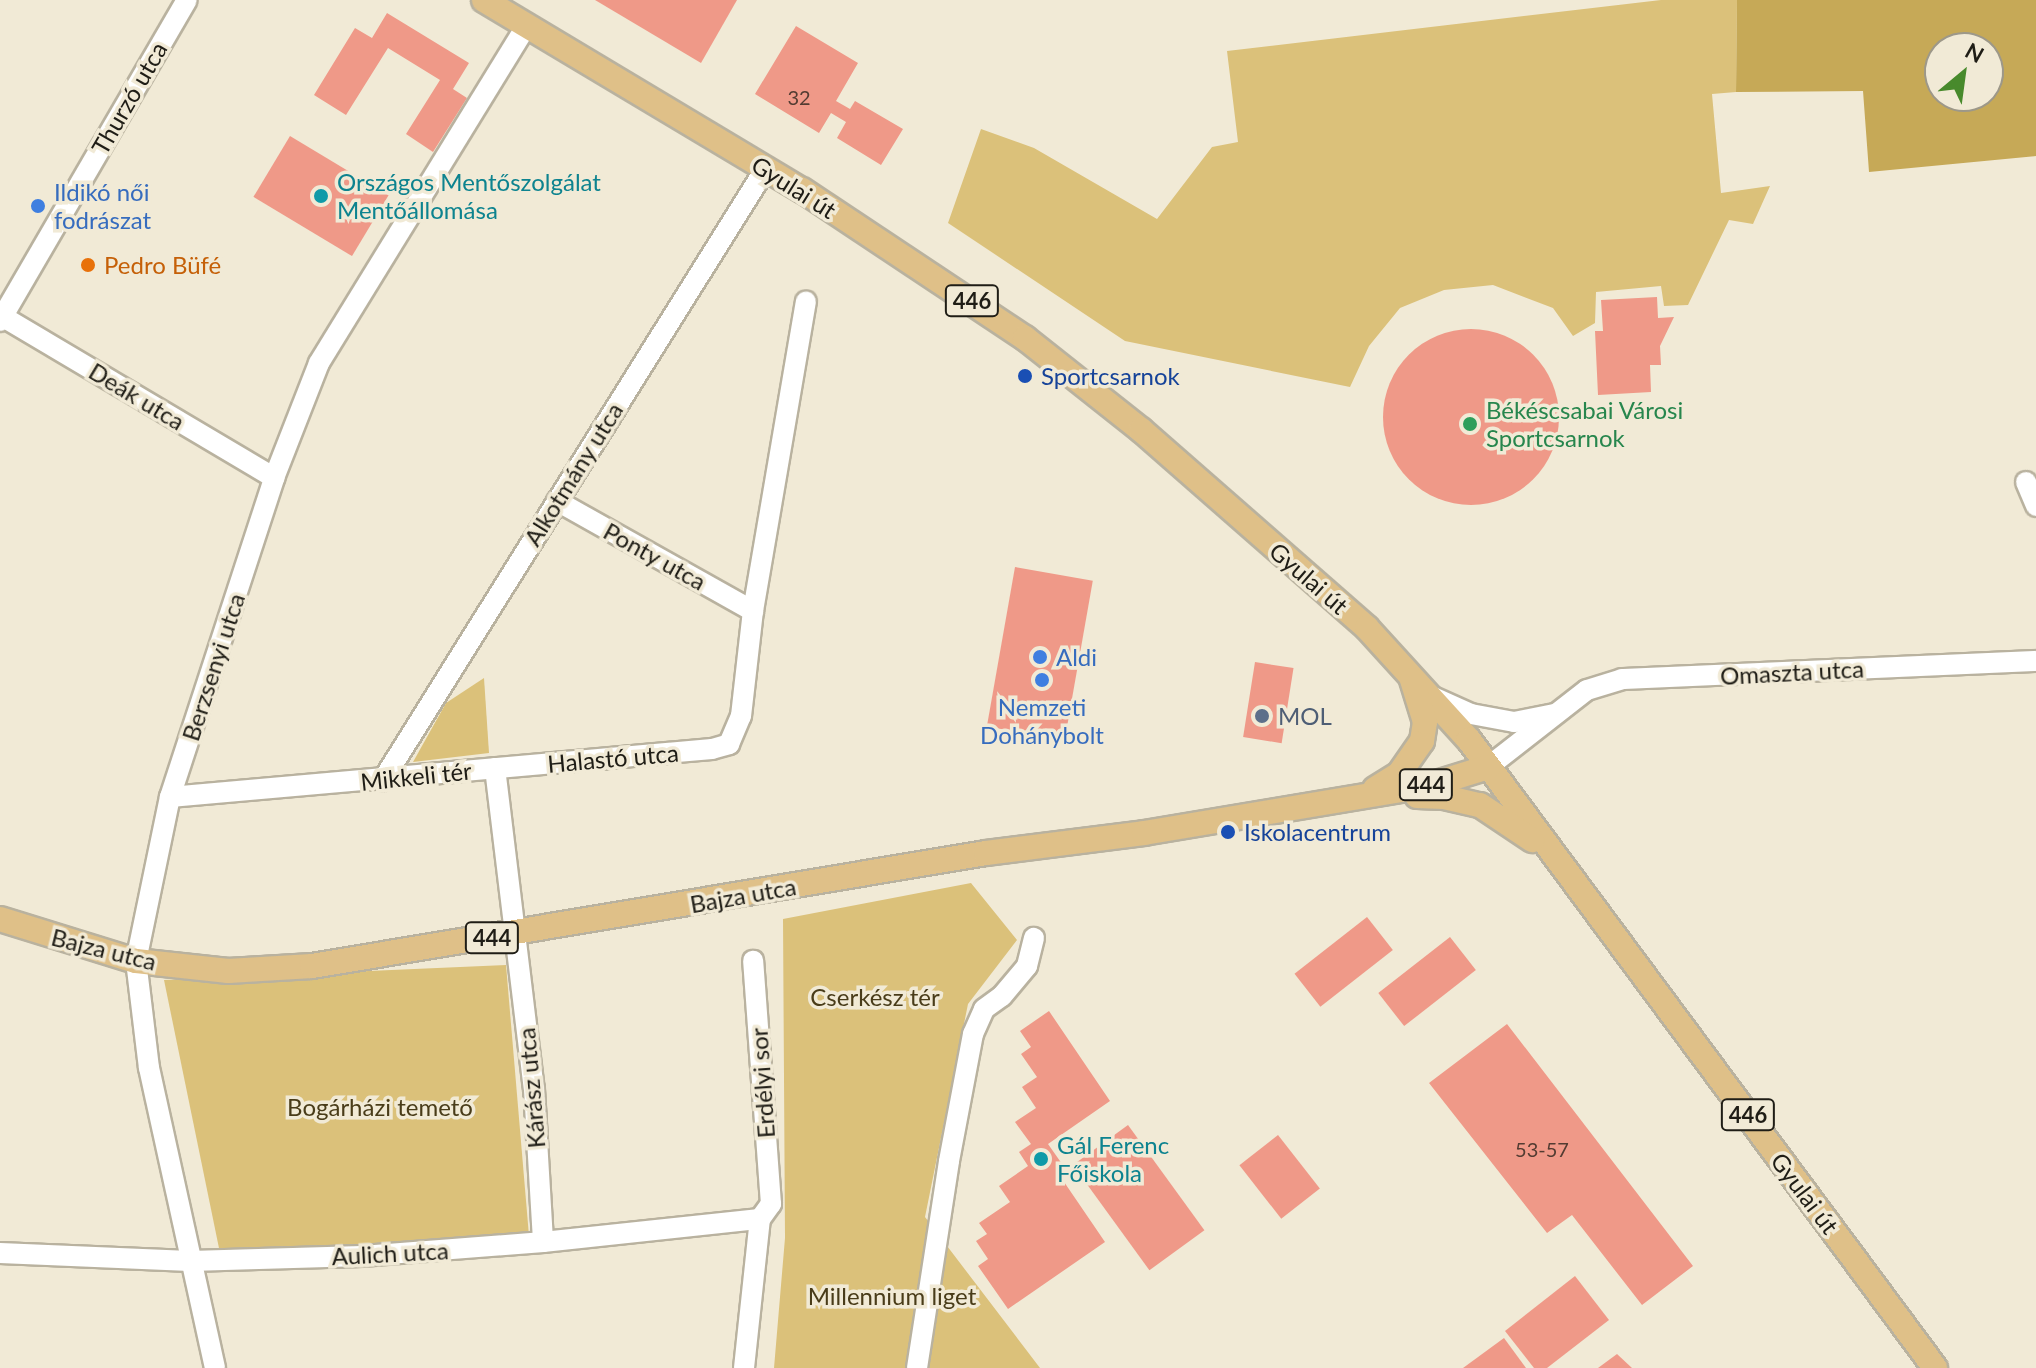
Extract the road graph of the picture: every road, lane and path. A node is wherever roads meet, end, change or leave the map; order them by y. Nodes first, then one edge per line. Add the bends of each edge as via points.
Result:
1 (187, 0) edge
2 (484, 0) edge
3 (527, 25) junction
4 (766, 168) junction
5 (806, 302) dead end
6 (1, 317) edge
7 (274, 478) junction
8 (2026, 482) dead end
9 (557, 501) junction
10 (2036, 506) edge
11 (753, 611) junction
12 (2036, 661) edge
13 (1409, 671) junction
14 (1431, 696) junction
15 (1558, 713) junction
16 (1488, 767) junction
17 (495, 768) junction
18 (383, 780) junction
19 (1362, 796) junction
20 (170, 797) junction
21 (1561, 863) junction
22 (0, 919) edge
23 (513, 935) junction
24 (1034, 938) dead end
25 (136, 961) junction
26 (753, 961) dead end
27 (766, 1212) junction
28 (543, 1242) junction
29 (0, 1253) edge
30 (190, 1261) junction
31 (215, 1368) edge
32 (744, 1368) edge
33 (917, 1368) edge
34 (1935, 1368) edge

1 - 6 street, Thurzó utca
2 - 3 main road, Gyulai út / 446
3 - 4 main road, Gyulai út / 446
3 - 7 street, Berzsenyi utca via 319,363
4 - 9 street, Alkotmány utca
4 - 13 main road, Gyulai út / 446 via 1037,347 1141,430
5 - 11 street
6 - 7 street, Deák utca
7 - 20 street, Berzsenyi utca
8 - 10 street
9 - 11 street, Ponty utca
9 - 18 street, Alkotmány utca
11 - 17 street, Halastó utca via 741,716 729,744
12 - 15 street, Omaszta utca via 1622,679 1587,690
13 - 14 main road, Gyulai út / 446
13 - 19 main road via 1425,722 1422,741 1399,774
14 - 15 street, Omaszta utca via 1471,714 1514,722
14 - 16 main road, Gyulai út / 446
15 - 16 street, Omaszta utca
16 - 19 main road, Bajza utca / 444 via 1430,785
16 - 21 main road, Gyulai út / 446
17 - 18 street, Mikkeli tér
17 - 23 street, Mikkeli tér
18 - 20 street, Mikkeli tér
19 - 21 main road via 1444,797 1480,805
19 - 23 main road, Bajza utca / 444 via 973,855
20 - 25 street, Berzsenyi utca
21 - 34 main road, Gyulai út / 446
22 - 25 main road, Bajza utca / 444
23 - 25 main road, Bajza utca / 444 via 312,966 228,971
23 - 28 street, Kárász utca via 534,1089
24 - 33 street via 1027,966 984,1009 973,1034
25 - 30 street, Berzsenyi utca via 149,1068
26 - 27 street, Erdélyi sor
27 - 28 street, Aulich utca
27 - 32 street, Erdélyi sor
28 - 30 street, Aulich utca via 362,1256
29 - 30 street, Aulich utca
30 - 31 street, Berzsenyi utca

